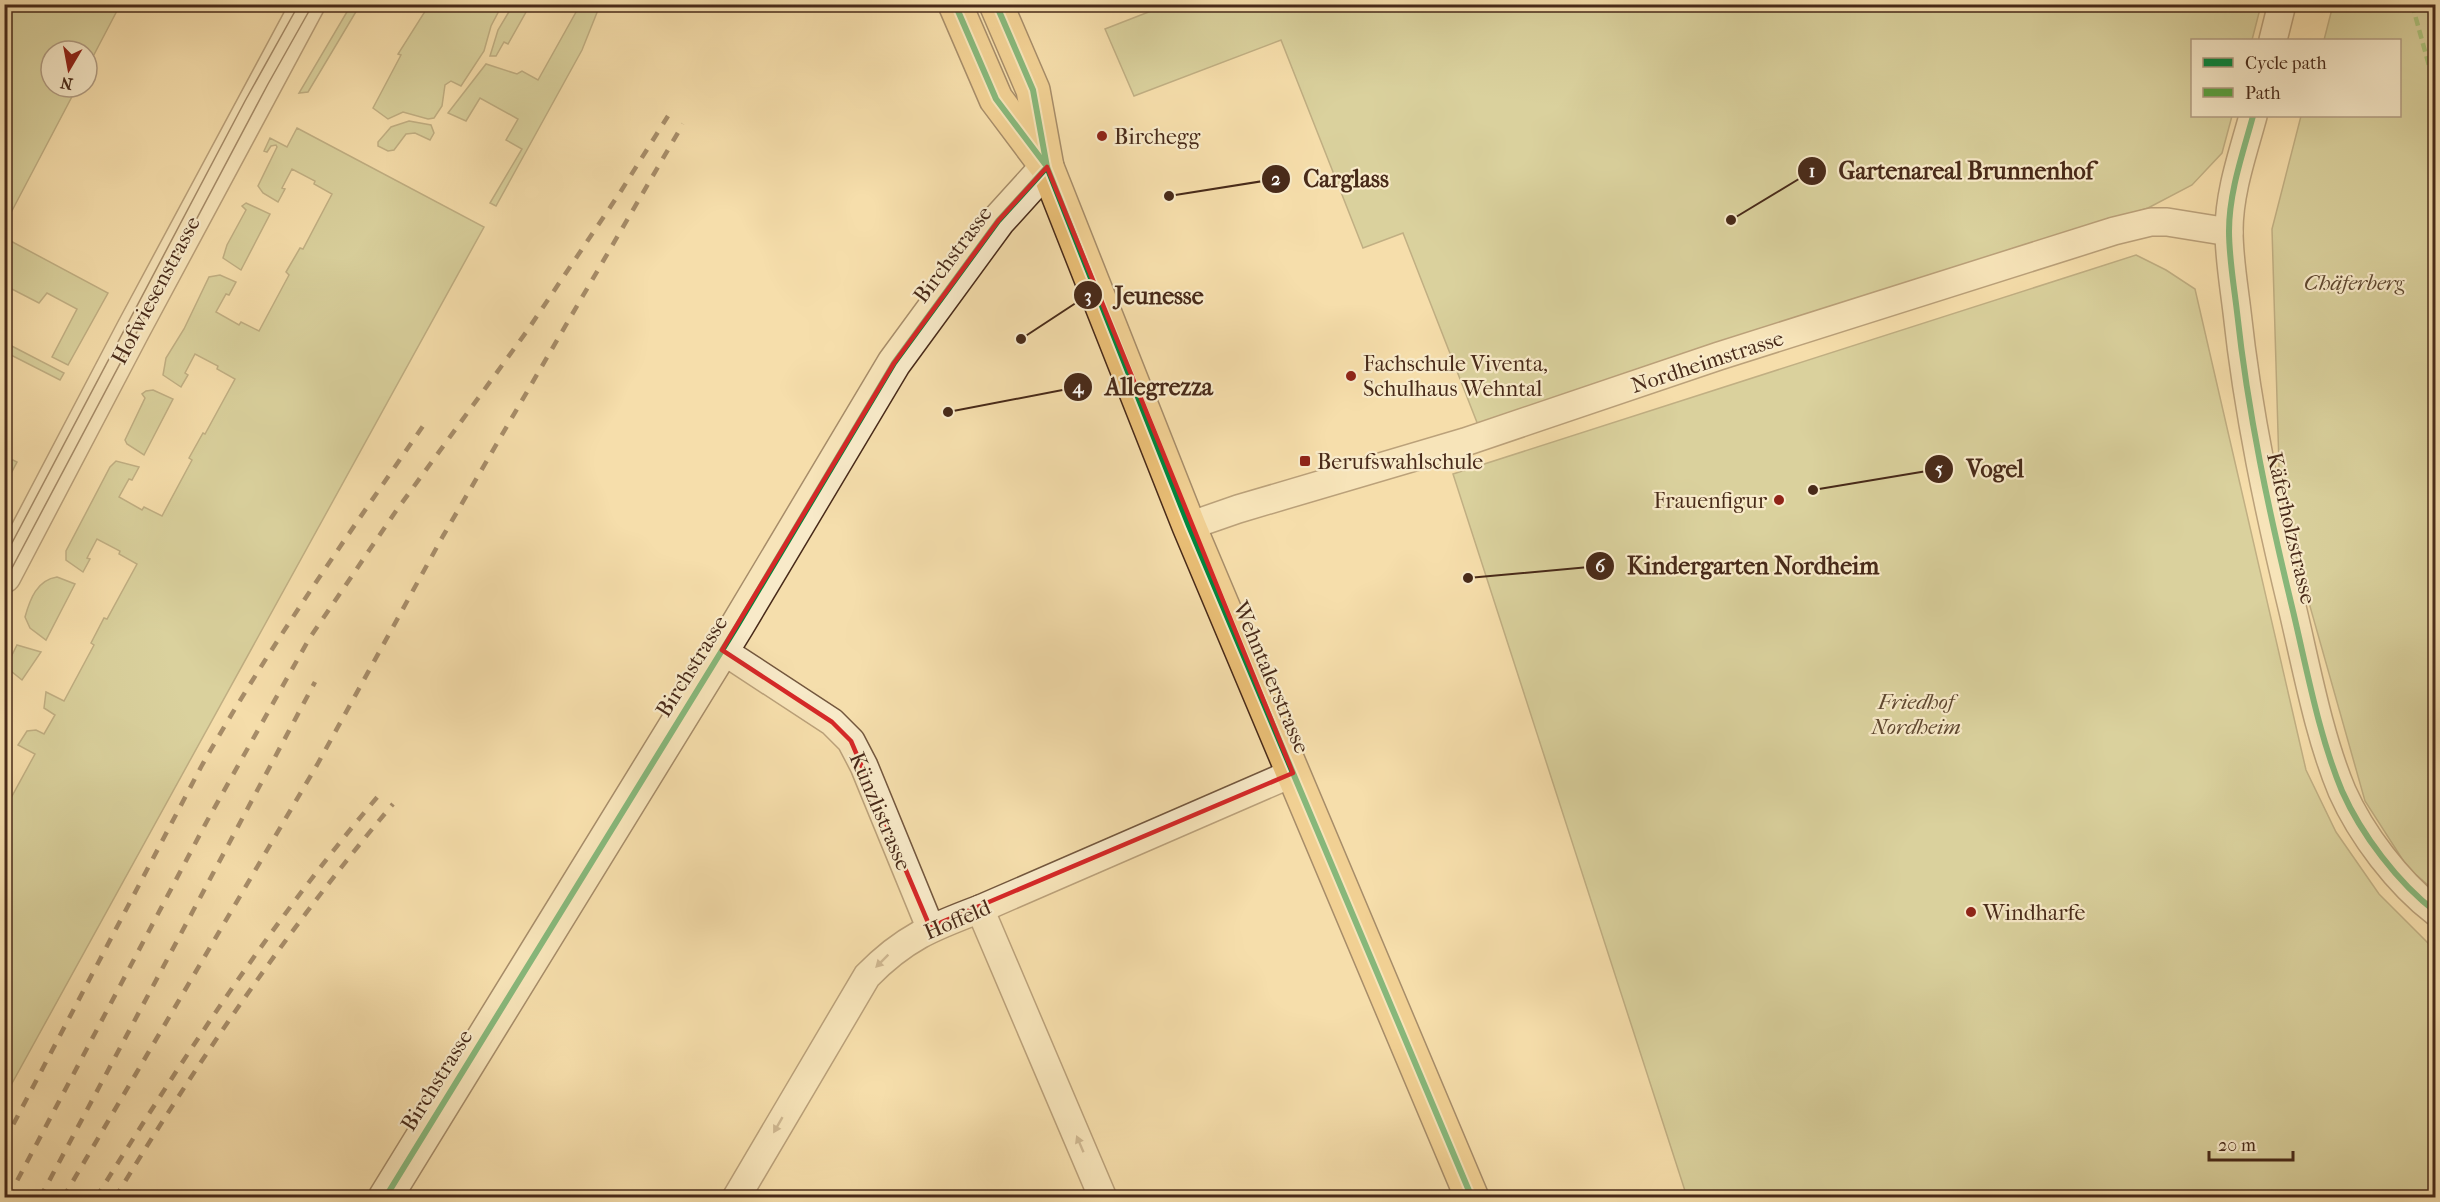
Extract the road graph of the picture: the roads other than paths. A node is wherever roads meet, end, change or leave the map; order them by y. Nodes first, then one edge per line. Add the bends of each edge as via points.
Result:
1 (308, 4) edge
2 (956, 4) edge
3 (996, 4) edge
4 (2282, 4) edge
5 (2273, 39) edge
6 (2253, 117) edge
7 (1047, 166) junction
8 (2229, 232) junction
9 (1189, 526) junction
10 (4, 576) edge
11 (722, 650) junction
12 (1293, 773) junction
13 (980, 909) junction
14 (2436, 912) edge
15 (930, 927) junction
16 (385, 1197) edge
17 (736, 1197) edge
18 (1103, 1197) edge
19 (1472, 1197) edge

1 - 10 main road, Hofwiesenstrasse
2 - 7 main road, Wehntalerstrasse via 996,99
3 - 7 main road, Wehntalerstrasse via 1034,90
4 - 5 street
6 - 8 street, Käferholzstrasse via 2232,198
7 - 9 main road, Wehntalerstrasse
7 - 11 main road, Birchstrasse via 998,221 894,363
8 - 9 street, Nordheimstrasse via 2167,222 2114,231 1719,356 1465,442
8 - 14 street, Käferholzstrasse via 2252,428 2328,751 2343,791 2367,836 2417,898
9 - 12 main road, Wehntalerstrasse
11 - 15 street, Künzlistrasse via 832,722 850,741
11 - 16 main road, Birchstrasse
12 - 13 street, Hoffeld
12 - 19 main road, Wehntalerstrasse
13 - 15 street, Hoffeld
18 -> 13 street
15 -> 17 street, Hoffeld via 889,954 867,976

